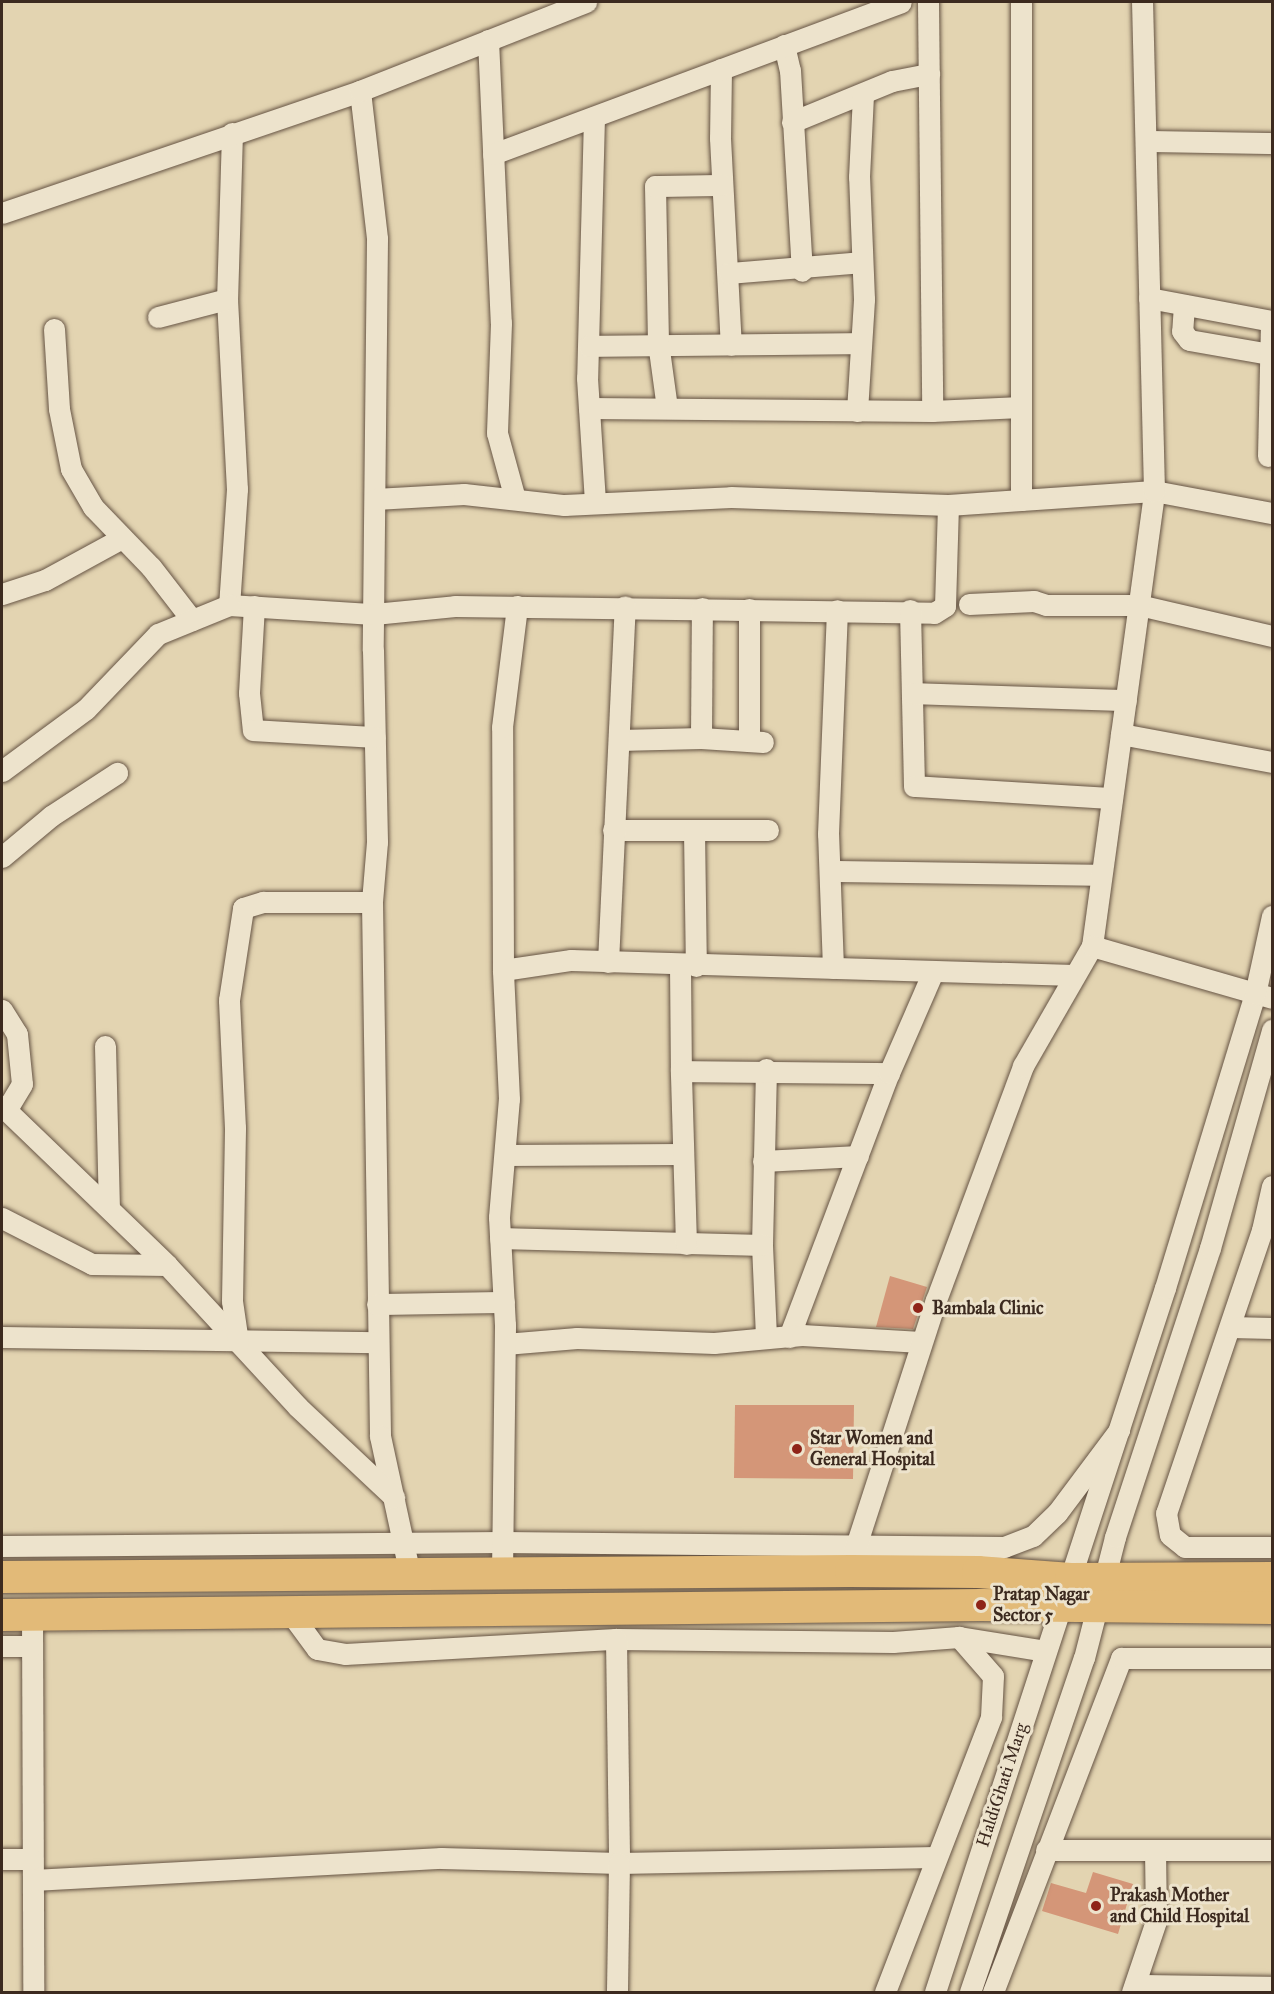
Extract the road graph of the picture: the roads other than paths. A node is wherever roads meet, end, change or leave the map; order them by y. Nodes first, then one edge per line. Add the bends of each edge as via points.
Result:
1 (586, 2) edge
2 (901, 2) edge
3 (928, 2) edge
4 (1021, 2) edge
5 (1142, 2) edge
6 (488, 40) junction
7 (784, 45) junction
8 (721, 69) junction
9 (929, 74) junction
10 (360, 91) junction
11 (863, 94) junction
12 (594, 117) junction
13 (792, 122) junction
14 (232, 133) junction
15 (1146, 141) junction
16 (1272, 143) edge
17 (493, 154) junction
18 (722, 184) junction
19 (2, 213) edge
20 (862, 262) junction
21 (802, 271) junction
22 (729, 273) junction
23 (1149, 298) junction
24 (227, 299) junction
25 (1184, 305) junction
26 (158, 317) dead end
27 (1272, 321) edge
28 (54, 329) dead end
29 (658, 342) junction
30 (861, 343) junction
31 (731, 345) junction
32 (589, 346) junction
33 (1269, 354) junction
34 (1021, 407) junction
35 (589, 408) junction
36 (667, 408) junction
37 (857, 411) junction
38 (932, 411) junction
39 (1268, 456) dead end
40 (1154, 491) junction
41 (515, 499) junction
42 (375, 500) junction
43 (1022, 500) junction
44 (595, 503) junction
45 (948, 505) junction
46 (1272, 513) edge
47 (122, 538) junction
48 (2, 594) edge
49 (230, 604) junction
50 (969, 604) dead end
51 (1139, 605) junction
52 (254, 606) junction
53 (517, 606) junction
54 (625, 606) junction
55 (702, 608) junction
56 (749, 609) junction
57 (837, 610) junction
58 (910, 610) junction
59 (374, 614) junction
60 (192, 620) junction
61 (1272, 636) edge
62 (913, 693) junction
63 (1126, 700) junction
64 (1121, 734) junction
65 (375, 737) junction
66 (701, 738) junction
67 (619, 740) junction
68 (1272, 762) edge
69 (2, 771) edge
70 (117, 773) dead end
71 (1112, 798) junction
72 (613, 830) junction
73 (694, 830) junction
74 (768, 830) dead end
75 (2, 857) edge
76 (830, 871) junction
77 (1101, 875) junction
78 (372, 902) junction
79 (1272, 916) edge
80 (1092, 946) junction
81 (608, 962) junction
82 (688, 966) junction
83 (832, 968) junction
84 (503, 970) junction
85 (933, 972) junction
86 (1074, 975) junction
87 (1264, 996) edge
88 (2, 1010) edge
89 (1272, 1030) edge
90 (105, 1046) dead end
91 (766, 1069) junction
92 (681, 1071) junction
93 (889, 1073) junction
94 (4, 1107) edge
95 (682, 1154) junction
96 (505, 1155) junction
97 (858, 1156) junction
98 (764, 1161) junction
99 (1272, 1186) edge
100 (109, 1208) junction
101 (1270, 1209) edge
102 (2, 1218) edge
103 (500, 1238) junction
104 (686, 1244) junction
105 (762, 1245) junction
106 (167, 1264) junction
107 (504, 1302) junction
108 (377, 1304) junction
109 (1230, 1327) junction
110 (1272, 1328) edge
111 (2, 1337) edge
112 (789, 1337) junction
113 (766, 1338) junction
114 (238, 1342) junction
115 (378, 1342) junction
116 (921, 1342) junction
117 (505, 1344) junction
118 (1119, 1430) junction
119 (394, 1497) junction
120 (503, 1542) junction
121 (2, 1546) edge
122 (1272, 1547) edge
123 (852, 1558) junction
124 (407, 1560) junction
125 (502, 1573) junction
126 (2, 1577) edge
127 (1106, 1577) junction
128 (1272, 1578) edge
129 (1071, 1579) junction
130 (1060, 1608) junction
131 (1272, 1608) edge
132 (1096, 1609) junction
133 (17, 1615) edge
134 (292, 1615) junction
135 (959, 1637) junction
136 (616, 1639) junction
137 (2, 1646) edge
138 (32, 1646) junction
139 (1045, 1651) junction
140 (1272, 1658) edge
141 (1046, 1850) junction
142 (1155, 1850) junction
143 (1272, 1850) edge
144 (935, 1857) junction
145 (32, 1858) junction
146 (2, 1860) edge
147 (619, 1863) junction
148 (33, 1880) junction
149 (1272, 1987) edge
150 (1134, 1989) edge
151 (33, 1992) edge
152 (617, 1992) edge
153 (885, 1992) edge
154 (935, 1992) edge
155 (970, 1992) edge
156 (993, 1992) edge

1 - 6 street
2 - 7 street
3 - 9 street
4 - 34 street
5 - 15 street
6 - 10 street
6 - 17 street
7 - 8 street
7 - 13 street
8 - 12 street
8 - 18 street
9 - 11 street
9 - 38 street
10 - 14 street
10 - 42 street via 377,239
11 - 13 street
11 - 20 street via 859,177
12 - 17 street
12 - 32 street
13 - 21 street
14 - 19 street
14 - 24 street
15 - 16 street
15 - 23 street
17 - 41 street via 501,323 497,433
18 - 22 street
18 - 29 street via 655,186
20 - 21 street
20 - 30 street
21 - 22 street
22 - 31 street
23 - 25 street
23 - 40 street
24 - 26 street
24 - 49 street via 237,489
25 - 27 street
25 - 33 street via 1182,331 1189,340
27 - 33 street
28 - 47 street via 59,409 71,469 93,507
29 - 31 street
29 - 32 street
29 - 36 street
30 - 31 street
30 - 37 street
32 - 35 street
33 - 39 street
34 - 38 street
34 - 43 street
35 - 36 street
35 - 44 street
36 - 37 street
37 - 38 street
40 - 43 street
40 - 46 street
40 - 51 street
41 - 42 street via 464,494
41 - 44 street
42 - 59 street
43 - 45 street
44 - 45 street via 731,497
45 - 58 street via 945,606 934,613
47 - 48 street via 45,580
47 - 60 street via 151,567
49 - 52 street
49 - 60 street
50 - 51 street via 1034,601 1046,605
51 - 61 street
51 - 63 street
52 - 59 street
52 - 65 street via 249,693 253,730
53 - 54 street
53 - 59 street
53 - 84 street via 502,727
54 - 55 street
54 - 67 street
55 - 56 street
55 - 66 street
56 - 57 street
56 - 66 street via 756,741
57 - 58 street
57 - 76 street
58 - 62 street
59 - 65 street
60 - 69 street via 158,634 86,709
62 - 63 street
62 - 71 street via 914,786
63 - 64 street
64 - 68 street
64 - 71 street
65 - 78 street
66 - 67 street
67 - 72 street
70 - 75 street via 51,816
71 - 77 street
72 - 73 street
72 - 81 street
73 - 74 street
73 - 82 street
76 - 77 street
76 - 83 street
77 - 80 street
78 - 108 street
78 - 114 street via 263,902 243,909 229,1000 235,1128 232,1301
79 - 87 street, HaldiGhati Marg
80 - 86 street
80 - 87 street
81 - 82 street
81 - 84 street via 571,960
82 - 83 street
82 - 92 street
83 - 85 street
84 - 96 street via 509,1099
85 - 86 street
85 - 93 street
86 - 116 street via 1023,1066
87 - 118 street, HaldiGhati Marg
88 - 94 street via 17,1035 22,1084
89 - 127 street, HaldiGhati Marg via 1210,1248
90 - 100 street
91 - 92 street
91 - 93 street
91 - 98 street
92 - 95 street
93 - 97 street
94 - 100 street
95 - 96 street
95 - 104 street
96 - 103 street
97 - 98 street
97 - 112 street
98 - 105 street
99 - 101 street
100 - 106 street
101 - 109 street
102 - 106 street via 92,1264
103 - 104 street
103 - 107 street
104 - 105 street
105 - 113 street
106 - 114 street
107 - 108 street
107 - 117 street
108 - 115 street
109 - 110 street
109 - 122 street via 1166,1513 1170,1535 1185,1547
111 - 114 street
112 - 113 street
112 - 116 street
113 - 117 street via 714,1343 577,1338
114 - 115 street
114 - 119 street via 298,1407
115 - 119 street via 380,1436
116 - 123 street
117 - 120 street
118 - 123 street via 1057,1513 1033,1536 1004,1547
118 - 129 street, HaldiGhati Marg
119 - 124 street
120 - 123 street
120 - 124 street
120 - 125 street
121 - 124 street
123 - 125 highway
123 - 129 highway
124 - 125 highway
124 - 126 highway
127 - 128 highway
127 - 129 highway
127 - 132 street, HaldiGhati Marg
129 - 130 street, HaldiGhati Marg
130 - 132 highway
130 - 134 highway
130 - 139 street, HaldiGhati Marg
131 - 132 highway
132 - 155 street, HaldiGhati Marg
133 - 134 highway
133 - 138 street
134 - 136 street via 318,1649 345,1654
135 - 136 street via 893,1641
135 - 139 street
135 - 144 street via 984,1660 993,1676 994,1697 991,1717
136 - 147 street
137 - 138 street
138 - 145 street
139 - 154 street, HaldiGhati Marg
140 - 141 street via 1121,1658
141 - 142 street
141 - 156 street
142 - 143 street
142 - 150 street via 1156,1921
144 - 147 street
144 - 153 street
145 - 146 street
145 - 148 street
147 - 148 street via 441,1857
147 - 152 street
148 - 151 street
149 - 150 street

